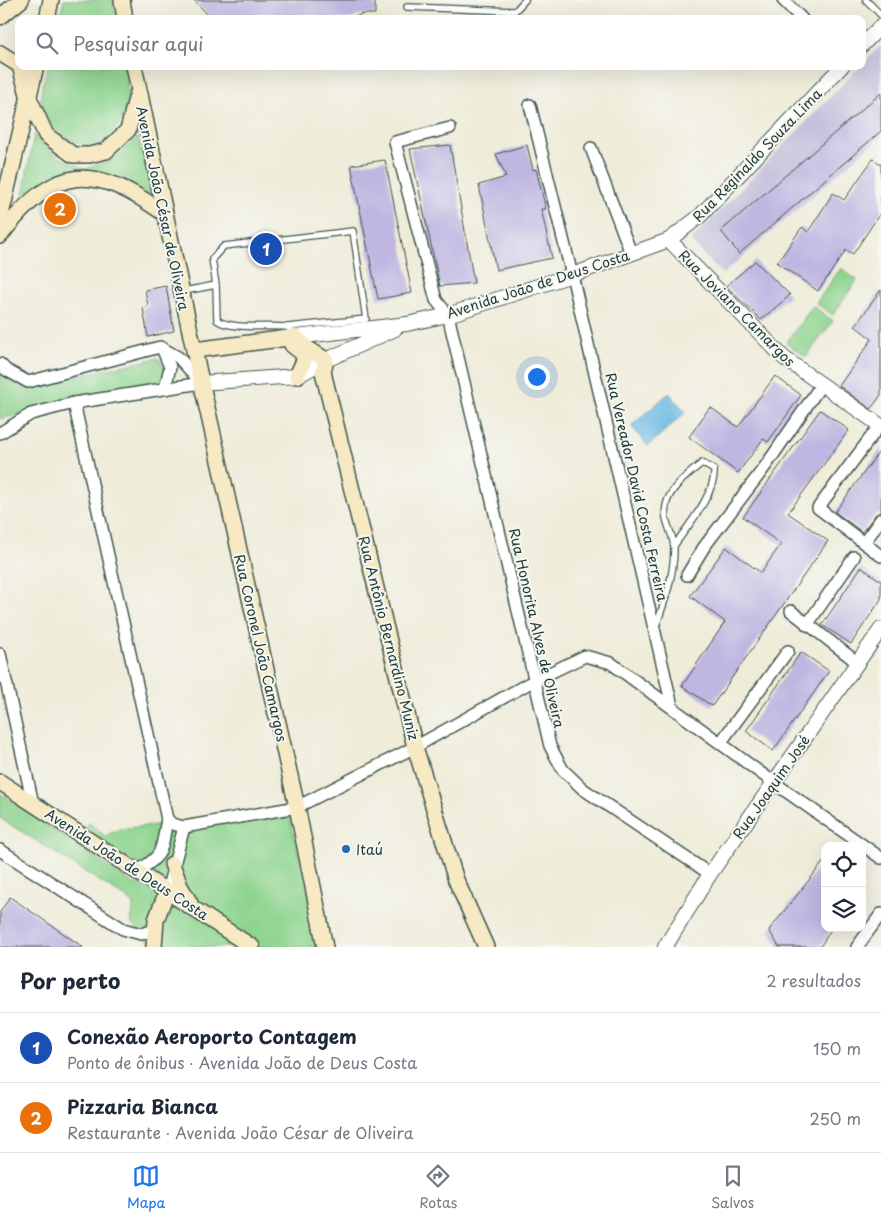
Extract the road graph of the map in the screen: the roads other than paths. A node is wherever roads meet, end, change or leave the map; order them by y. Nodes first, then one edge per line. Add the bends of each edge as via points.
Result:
1 (21, 0) edge
2 (51, 0) edge
3 (122, 0) edge
4 (525, 0) edge
5 (783, 0) edge
6 (866, 0) edge
7 (407, 7) dead end
8 (48, 15) edge
9 (124, 15) edge
10 (798, 15) edge
11 (881, 15) edge
12 (0, 16) edge
13 (881, 26) edge
14 (866, 41) edge
15 (0, 53) edge
16 (15, 63) edge
17 (20, 70) edge
18 (35, 70) edge
19 (135, 70) edge
20 (838, 70) edge
21 (138, 92) junction
22 (29, 98) junction
23 (530, 106) dead end
24 (450, 128) dead end
25 (591, 148) dead end
26 (166, 214) junction
27 (0, 219) edge
28 (0, 236) edge
29 (668, 240) junction
30 (631, 253) junction
31 (572, 275) junction
32 (216, 286) junction
33 (182, 291) junction
34 (448, 314) junction
35 (407, 324) junction
36 (292, 332) junction
37 (275, 340) junction
38 (162, 348) junction
39 (194, 350) junction
40 (326, 360) junction
41 (0, 364) edge
42 (297, 376) junction
43 (201, 382) junction
44 (821, 385) junction
45 (165, 389) junction
46 (74, 404) junction
47 (880, 426) edge
48 (0, 433) edge
49 (881, 519) edge
50 (864, 543) junction
51 (674, 546) junction
52 (881, 556) edge
53 (854, 557) dead end
54 (687, 575) dead end
55 (791, 611) dead end
56 (807, 625) junction
57 (881, 630) edge
58 (654, 631) junction
59 (788, 651) dead end
60 (0, 654) edge
61 (858, 663) junction
62 (534, 681) junction
63 (672, 706) junction
64 (721, 742) junction
65 (415, 748) junction
66 (0, 782) edge
67 (774, 782) junction
68 (33, 804) junction
69 (297, 807) junction
70 (167, 819) junction
71 (184, 827) junction
72 (0, 850) edge
73 (881, 858) edge
74 (172, 864) junction
75 (136, 871) junction
76 (710, 874) junction
77 (167, 891) junction
78 (193, 906) junction
79 (881, 914) edge
80 (155, 930) junction
81 (154, 947) edge
82 (252, 947) edge
83 (325, 947) edge
84 (486, 947) edge
85 (665, 947) edge
86 (857, 947) edge

1 - 12 main road
2 - 8 main road
3 - 9 main road
4 - 7 lane via 515,11
5 - 10 street
6 - 11 lane
13 - 14 street
15 - 16 main road
17 - 22 main road
18 - 22 main road
19 - 21 main road, Avenida João César de Oliveira
20 - 29 street, Rua Reginaldo Souza Lima via 700,216
21 - 22 main road via 128,130 106,151 89,155 73,155 46,135
21 - 26 main road, Avenida João César de Oliveira
22 - 27 main road
23 - 31 street, Rua Vereador David Costa Ferreira
24 - 34 street via 395,142 436,300
25 - 30 street
26 - 28 main road via 108,181 76,177 39,195 20,210
26 - 33 main road, Avenida João César de Oliveira
29 - 30 street, Avenida João de Deus Costa
29 - 44 street, Rua Joviano Camargos via 784,358
30 - 31 street, Avenida João de Deus Costa
31 - 34 street, Avenida João de Deus Costa
31 - 58 street, Rua Vereador David Costa Ferreira
32 - 33 lane
32 - 36 lane via 218,320 224,325
32 - 36 lane via 212,259 224,246 353,231 366,319
33 - 39 main road, Avenida João César de Oliveira
34 - 35 street, Avenida João de Deus Costa
34 - 62 street, Rua Honorita Alves de Oliveira
35 - 36 street, Avenida João de Deus Costa
35 - 40 street, Avenida João de Deus Costa
36 - 37 main road, Avenida João de Deus Costa
36 - 40 main road via 307,348
37 - 39 main road, Avenida João de Deus Costa
37 - 42 main road via 295,347 305,358
38 - 41 street via 28,382
38 - 43 street via 178,357
38 - 45 street via 170,367
39 - 43 main road, Rua Coronel João Camargos
40 - 42 street, Avenida João de Deus Costa
40 - 65 main road, Rua Antônio Bernardino Muniz via 323,372
42 - 43 street, Avenida João de Deus Costa
43 - 45 street, Avenida João de Deus Costa
43 - 69 main road, Rua Coronel João Camargos
44 - 47 street, Rua Joviano Camargos
44 - 54 street
45 - 46 street, Avenida João de Deus Costa
46 - 48 street, Avenida João de Deus Costa via 31,414
46 - 70 street
47 - 50 street via 818,508
49 - 50 street
50 - 52 street
51 - 51 lane via 706,498 715,478 714,470 702,463 679,482 668,498 665,516
51 - 58 lane via 670,589
53 - 56 street
55 - 56 street
56 - 61 street
57 - 61 street, Rua Joaquim José
58 - 63 street, Rua Vereador David Costa Ferreira
59 - 64 street
60 - 68 street
61 - 67 street, Rua Joaquim José
62 - 63 street via 585,656 611,663
62 - 65 street
62 - 76 street, Rua Honorita Alves de Oliveira via 550,746 563,770 583,789
63 - 64 street
64 - 67 street
65 - 69 street
65 - 84 main road, Rua Antônio Bernardino Muniz via 456,880
66 - 68 main road, Avenida João de Deus Costa
67 - 73 street
67 - 76 street, Rua Joaquim José
68 - 75 main road, Avenida João de Deus Costa
69 - 71 street
69 - 83 main road, Rua Coronel João Camargos
70 - 71 street
70 - 75 street via 160,855
71 - 74 street
72 - 80 street via 123,929 141,934
74 - 77 street
74 - 78 main road via 180,886
75 - 77 main road, Avenida João de Deus Costa
76 - 85 street, Rua Joaquim José
77 - 78 main road, Avenida João de Deus Costa
77 - 80 main road
78 - 82 main road, Avenida João de Deus Costa
79 - 86 street
80 - 81 main road

